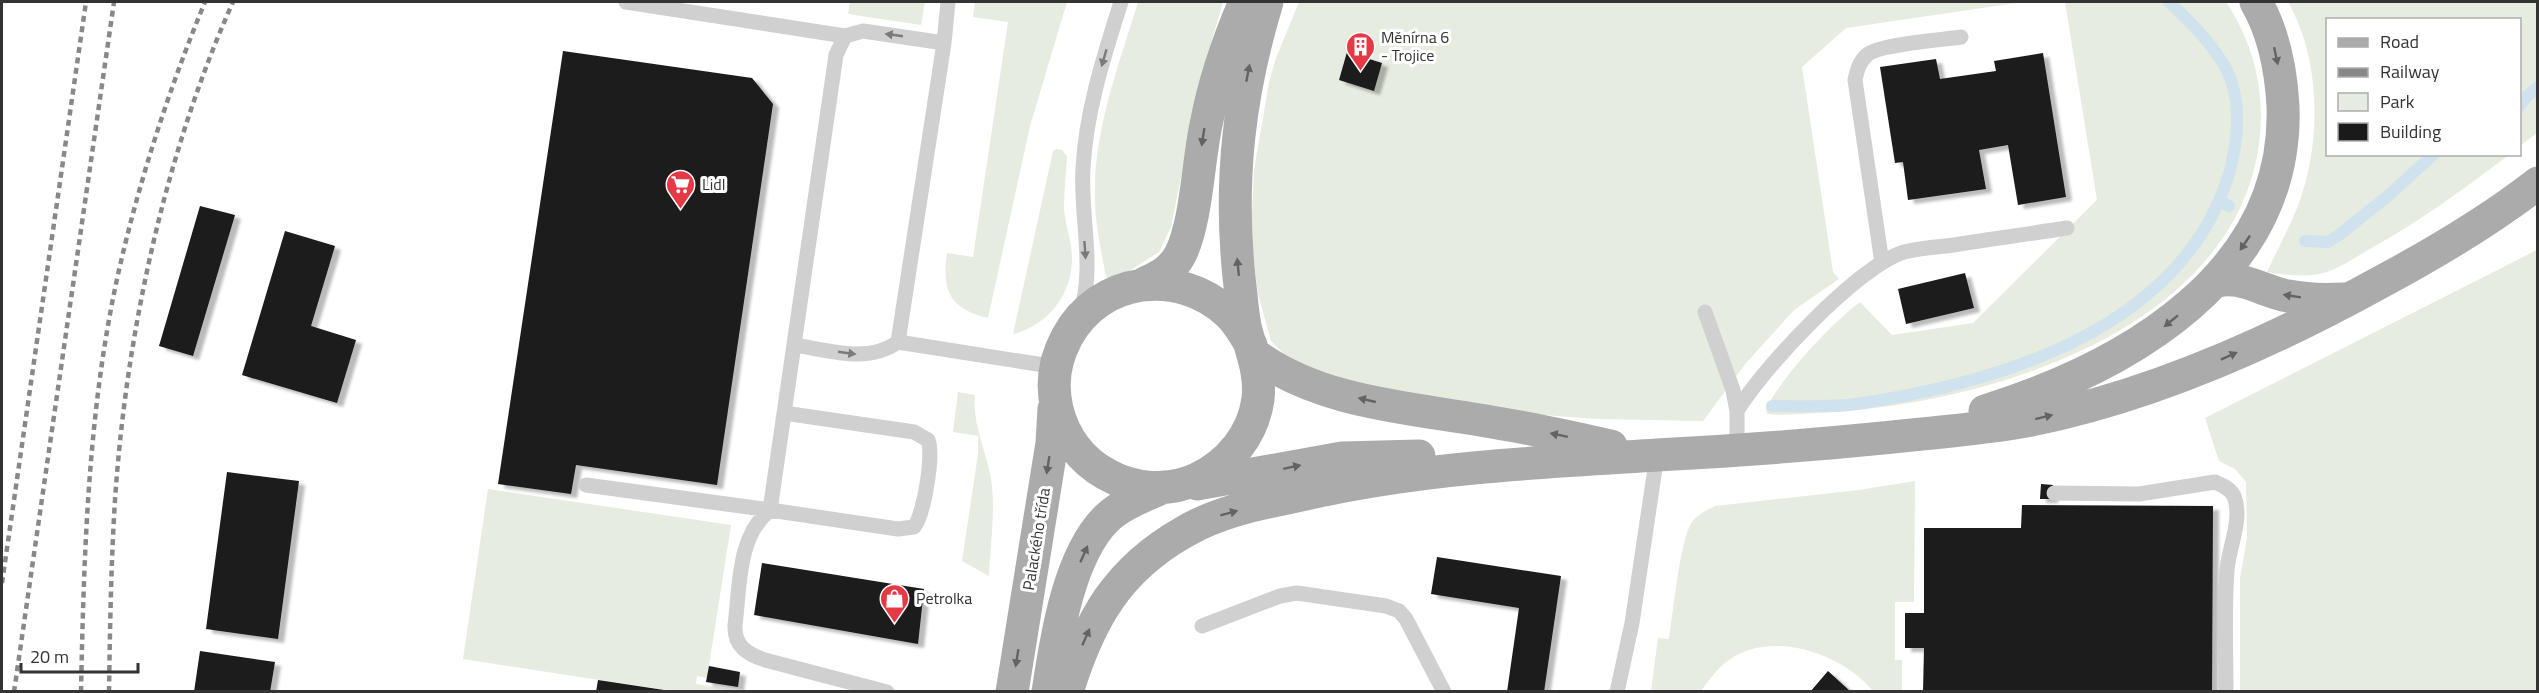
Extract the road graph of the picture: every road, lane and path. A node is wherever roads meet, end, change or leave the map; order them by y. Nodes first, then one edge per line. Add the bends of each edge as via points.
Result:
1 (626, 2) edge
2 (948, 2) edge
3 (1121, 2) edge
4 (1245, 2) edge
5 (1266, 2) edge
6 (2256, 2) edge
7 (845, 36) junction
8 (1961, 37) dead end
9 (944, 43) junction
10 (2538, 183) edge
11 (2067, 228) dead end
12 (1882, 263) junction
13 (2215, 282) junction
14 (1145, 283) junction
15 (2350, 299) junction
16 (1705, 312) dead end
17 (1071, 330) junction
18 (898, 342) junction
19 (794, 345) junction
20 (1252, 350) junction
21 (1055, 376) junction
22 (1737, 411) junction
23 (784, 413) junction
24 (1819, 444) junction
25 (1737, 450) junction
26 (1657, 455) junction
27 (1512, 463) junction
28 (586, 485) dead end
29 (1168, 487) junction
30 (2054, 493) dead end
31 (770, 510) junction
32 (1202, 626) dead end
33 (887, 692) edge
34 (1012, 692) edge
35 (1048, 692) edge
36 (1066, 692) edge
37 (1444, 692) edge
38 (1617, 692) edge
39 (2226, 692) edge

1 - 7 lane
2 - 9 lane
3 -> 17 lane via 1084,137 1082,208 1087,276 1081,310
4 -> 14 main road via 1209,109 1181,252 1165,273
20 -> 5 main road via 1242,304 1234,210 1240,111
6 -> 13 main road via 2272,38 2282,90 2279,162 2255,227
9 -> 7 lane via 863,31
7 - 19 lane via 836,54
8 - 12 lane via 1884,48 1868,54 1858,65 1854,81
9 - 18 lane
10 - 15 main road via 2504,210 2440,250
11 - 12 lane via 1903,253
12 - 22 lane via 1847,288 1763,374
15 -> 13 main road via 2286,296 2240,281
13 -> 24 main road via 2164,327 2135,346 2050,388 1960,419
14 - 17 main road via 1110,294
14 - 20 main road via 1182,286 1208,297 1230,314
24 -> 15 main road via 2001,426 2094,404 2215,363
16 - 22 lane
17 - 21 main road via 1061,348
19 -> 18 lane via 861,355 875,354
18 - 21 lane
19 - 23 lane
26 -> 20 main road via 1346,395 1289,377
20 - 29 main road via 1259,382 1258,400 1246,435 1222,464 1190,482
21 - 29 main road via 1055,402 1065,432 1084,458 1125,483
21 -> 34 main road, Palackého třída via 1052,443
22 - 25 lane
23 - 31 lane
23 - 31 lane via 914,432 930,444 928,464 919,522 907,530
24 - 25 main road
25 - 26 main road
26 - 27 main road
26 - 38 lane via 1632,622
29 -> 27 main road via 1342,458 1420,456
36 -> 27 main road via 1089,630 1122,581 1160,547 1209,519 1364,482
28 - 31 lane
35 -> 29 main road via 1064,607 1089,542 1118,510
30 - 39 lane via 2139,494 2216,482 2233,494 2236,526 2227,568
31 - 33 lane via 753,526 748,541 735,626 738,644 765,660
32 - 37 lane via 1297,593 1386,606 1406,619

